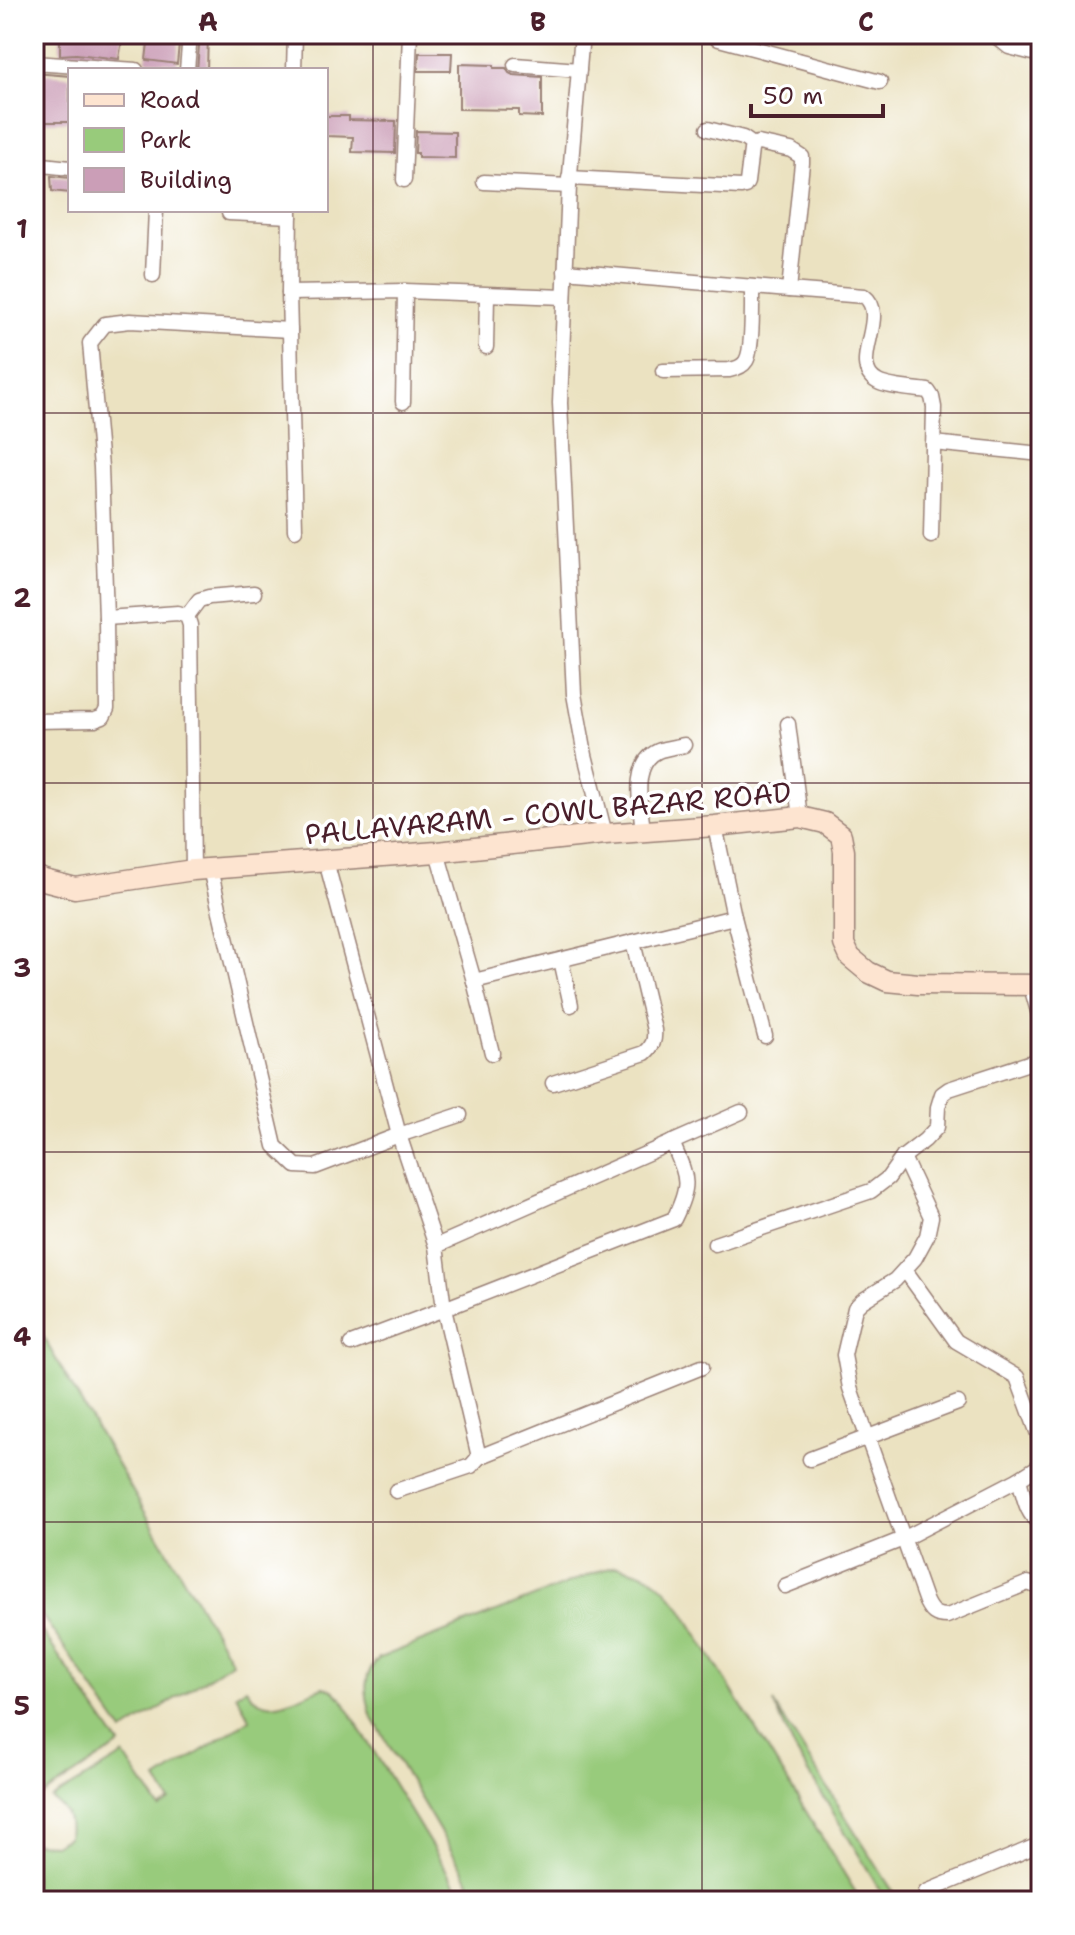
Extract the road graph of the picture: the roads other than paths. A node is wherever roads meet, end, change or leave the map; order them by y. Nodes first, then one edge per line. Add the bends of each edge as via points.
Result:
1 (190, 34) edge
2 (295, 34) edge
3 (410, 34) edge
4 (582, 34) edge
5 (712, 34) edge
6 (993, 34) edge
7 (1041, 55) edge
8 (34, 63) edge
9 (515, 65) dead end
10 (79, 68) edge
11 (187, 68) edge
12 (294, 68) edge
13 (579, 70) junction
14 (880, 82) dead end
15 (708, 129) dead end
16 (753, 145) junction
17 (34, 164) edge
18 (68, 168) edge
19 (404, 180) dead end
20 (484, 182) dead end
21 (569, 182) junction
22 (156, 212) edge
23 (229, 213) dead end
24 (290, 213) edge
25 (565, 271) junction
26 (153, 275) dead end
27 (752, 287) junction
28 (789, 290) junction
29 (405, 291) junction
30 (289, 293) junction
31 (487, 295) junction
32 (564, 297) junction
33 (290, 330) junction
34 (486, 347) dead end
35 (663, 371) dead end
36 (403, 402) dead end
37 (933, 443) junction
38 (1041, 454) edge
39 (295, 530) dead end
40 (931, 536) dead end
41 (254, 593) dead end
42 (187, 616) junction
43 (106, 618) junction
44 (34, 721) edge
45 (788, 724) dead end
46 (684, 745) dead end
47 (800, 817) junction
48 (715, 826) junction
49 (643, 831) junction
50 (605, 834) junction
51 (437, 852) junction
52 (326, 861) junction
53 (201, 869) junction
54 (34, 875) edge
55 (734, 917) junction
56 (633, 942) junction
57 (561, 960) junction
58 (474, 981) junction
59 (1036, 984) edge
60 (571, 1005) dead end
61 (1041, 1022) edge
62 (765, 1036) dead end
63 (492, 1053) dead end
64 (1041, 1059) edge
65 (553, 1083) dead end
66 (741, 1112) dead end
67 (460, 1115) dead end
68 (399, 1135) junction
69 (672, 1142) junction
70 (903, 1157) junction
71 (715, 1244) dead end
72 (436, 1246) junction
73 (905, 1270) junction
74 (444, 1309) junction
75 (351, 1344) dead end
76 (702, 1367) dead end
77 (958, 1403) dead end
78 (867, 1438) junction
79 (1041, 1442) edge
80 (479, 1457) junction
81 (810, 1459) dead end
82 (1041, 1465) edge
83 (1019, 1479) junction
84 (396, 1491) dead end
85 (1041, 1524) edge
86 (903, 1539) junction
87 (785, 1586) dead end
88 (1041, 1588) edge
89 (1041, 1844) edge
90 (926, 1892) dead end

1 - 11 street
2 - 12 street
3 - 19 street
4 - 13 street
5 - 14 street
6 - 7 street via 1009,47
8 - 10 street
9 - 13 street
13 - 21 street
15 - 16 street
16 - 21 street via 747,182 741,187
16 - 28 street via 791,150 802,157
17 - 18 street
20 - 21 street
21 - 25 street
22 - 26 street
23 - 24 street
24 - 30 street
25 - 27 street
25 - 32 street
27 - 28 street
27 - 35 street via 746,361 729,370
28 - 37 street via 864,296 871,301 869,374 879,383 928,391 934,407
29 - 30 street
29 - 31 street
29 - 36 street
30 - 33 street
31 - 32 street
31 - 34 street
32 - 50 street via 560,403 574,694
33 - 39 street
33 - 43 street via 130,321 105,324 90,343
37 - 38 street
37 - 40 street
41 - 42 street via 199,600
42 - 43 street
42 - 53 street
43 - 44 street via 103,717
45 - 47 street
46 - 49 street via 656,752 641,771
47 - 48 street, PALLAVARAM - COWL BAZAR ROAD
47 - 59 street, PALLAVARAM - COWL BAZAR ROAD via 825,823 841,835 844,944 868,972 887,981 918,984
48 - 49 street, PALLAVARAM - COWL BAZAR ROAD
48 - 55 street
49 - 50 street, PALLAVARAM - COWL BAZAR ROAD
50 - 51 street, PALLAVARAM - COWL BAZAR ROAD
51 - 52 street, PALLAVARAM - COWL BAZAR ROAD
51 - 58 street
52 - 53 street, PALLAVARAM - COWL BAZAR ROAD
52 - 68 street
53 - 54 street, PALLAVARAM - COWL BAZAR ROAD via 75,888
53 - 68 street via 275,1146 296,1166 315,1167
55 - 56 street
55 - 62 street
56 - 57 street
56 - 65 street via 654,1030 652,1046 645,1053
57 - 58 street
57 - 60 street
58 - 63 street
59 - 61 street
64 - 70 street via 949,1089 942,1094 937,1127
66 - 69 street
67 - 68 street
68 - 72 street
69 - 72 street
69 - 74 street via 687,1179 674,1219
70 - 71 street via 871,1191
70 - 73 street via 931,1217 927,1236
72 - 74 street
73 - 78 street via 862,1301 851,1323 844,1355
73 - 79 street via 956,1341 1017,1377
74 - 75 street
74 - 80 street
76 - 80 street
77 - 78 street
78 - 81 street
78 - 86 street
80 - 84 street via 471,1466
82 - 83 street
83 - 85 street via 1028,1510
83 - 86 street
86 - 87 street
86 - 88 street via 926,1602 938,1616 1028,1583
89 - 90 street

